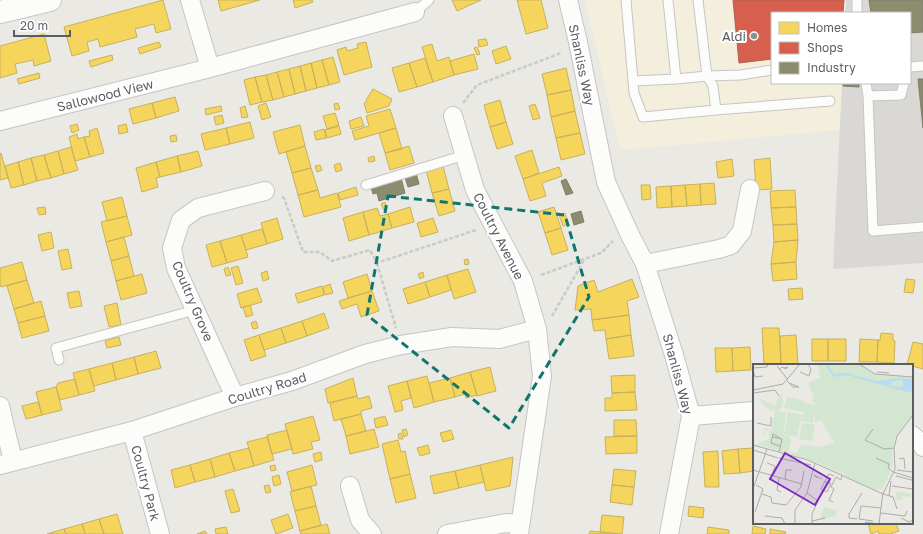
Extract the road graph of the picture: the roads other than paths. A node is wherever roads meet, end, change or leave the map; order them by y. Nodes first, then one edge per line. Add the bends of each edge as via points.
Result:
1 (50, 0) edge
2 (190, 0) edge
3 (430, 0) edge
4 (568, 0) edge
5 (626, 0) edge
6 (668, 0) edge
7 (698, 0) edge
8 (857, 0) edge
9 (0, 12) edge
10 (415, 12) joint
11 (857, 12) edge
12 (923, 66) edge
13 (911, 67) edge
14 (210, 68) junction
15 (771, 70) edge
16 (706, 76) junction
17 (676, 79) junction
18 (633, 81) junction
19 (866, 84) edge
20 (904, 84) edge
21 (868, 96) junction
22 (830, 101) dead end
23 (716, 110) junction
24 (453, 116) road end
25 (0, 121) edge
26 (465, 156) junction
27 (366, 185) dead end
28 (750, 188) dead end
29 (265, 191) road end
30 (923, 228) edge
31 (645, 264) junction
32 (195, 310) junction
33 (537, 330) junction
34 (59, 360) dead end
35 (235, 397) junction
36 (0, 406) edge
37 (753, 411) edge
38 (691, 416) junction
39 (132, 431) junction
40 (913, 436) edge
41 (923, 447) edge
42 (7, 463) edge
43 (350, 486) dead end
44 (519, 529) edge
45 (160, 534) edge
46 (372, 534) edge
47 (447, 534) edge
48 (669, 534) edge

1 - 9 main road
2 - 14 street
3 - 10 lane
4 - 31 street, Shanliss Way via 606,182
5 - 18 lane
6 - 17 lane
7 - 16 lane
8 - 11 lane
10 - 14 street, Sallowood View
12 - 13 lane
14 - 25 street, Sallowood View
15 - 16 lane via 742,75
16 - 17 lane
16 - 23 lane via 713,86
17 - 18 lane
18 - 23 lane via 634,93 643,117
19 - 21 lane
20 - 21 lane via 901,94
21 - 30 lane via 873,231
22 - 23 lane
24 - 26 street, Coultry Avenue
26 - 27 lane
26 - 33 street, Coultry Avenue via 475,190 523,281
28 - 31 street via 742,231 731,245
29 - 32 street, Coultry Grove via 198,208 181,220 172,248 176,268
31 - 38 street, Shanliss Way
32 - 34 lane via 56,348
32 - 35 street, Coultry Grove
33 - 35 street, Coultry Road via 499,339 452,337 401,344 365,354 292,381
33 - 44 street, Coultry Avenue via 542,376
35 - 39 street, Coultry Road
36 - 42 street
37 - 38 street
38 - 48 street, Shanliss Way
39 - 42 street, Coultry Road
39 - 45 street, Coultry Park
40 - 41 street
43 - 46 street via 360,520
44 - 47 street, Coultry Avenue via 506,523

